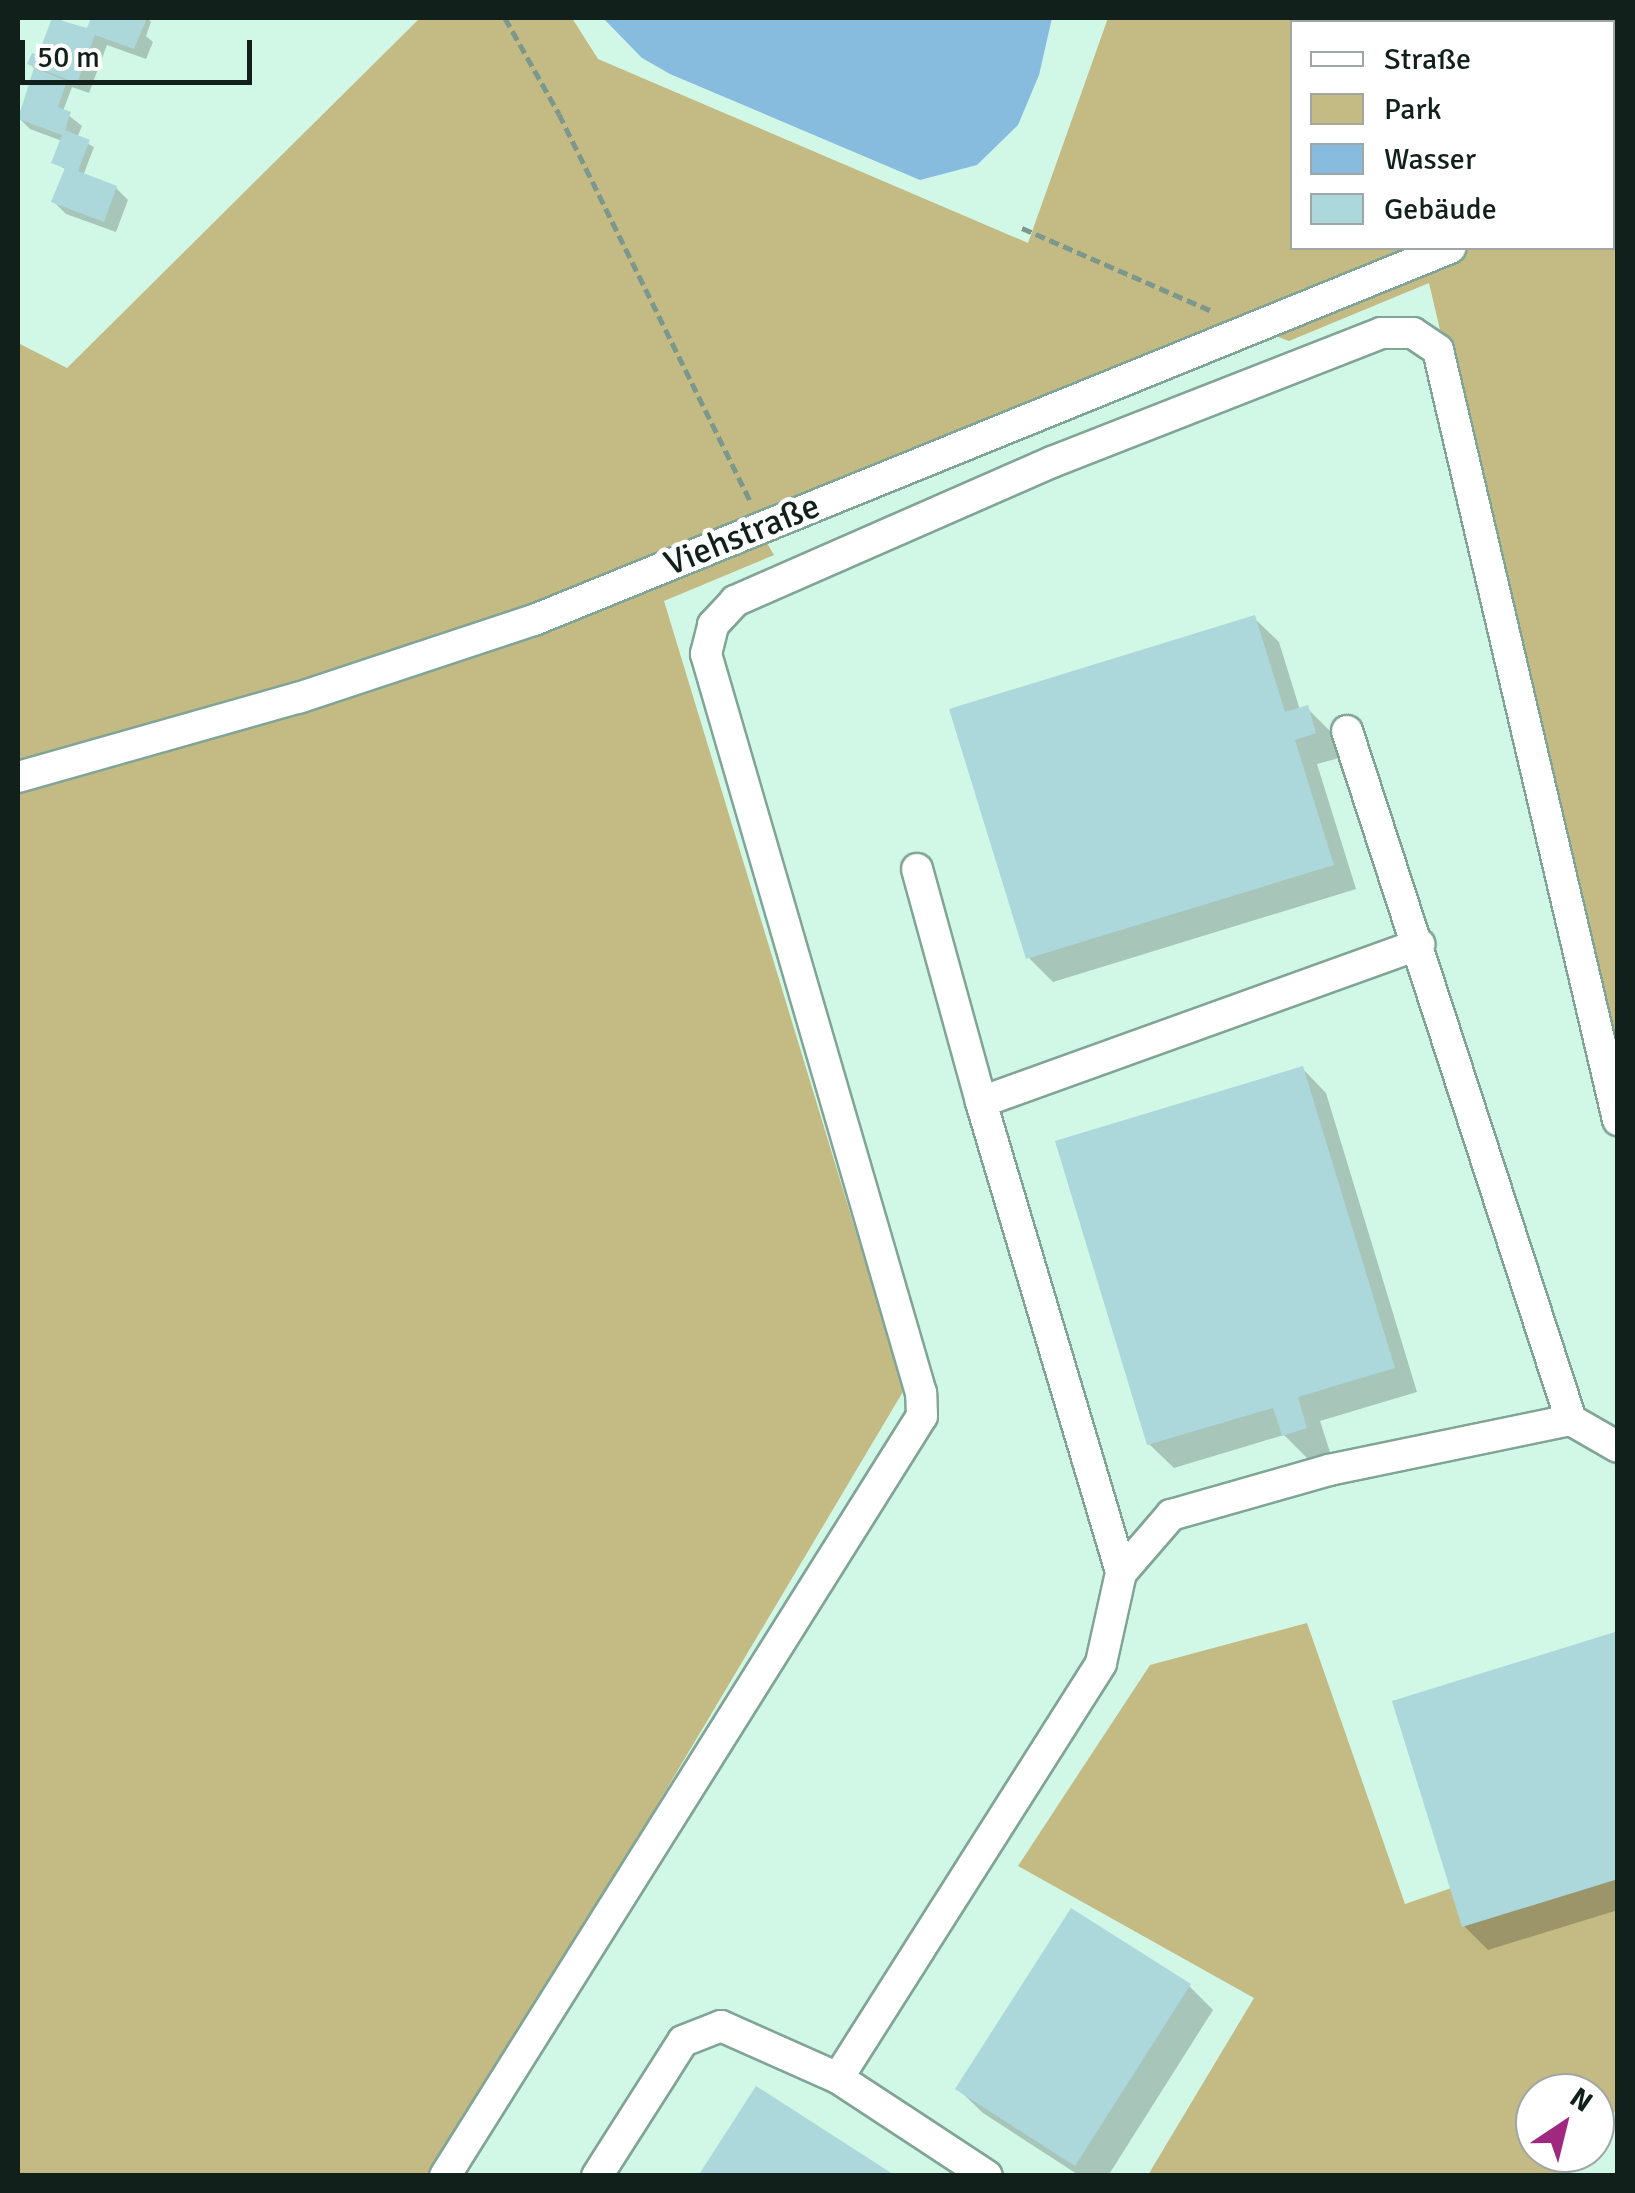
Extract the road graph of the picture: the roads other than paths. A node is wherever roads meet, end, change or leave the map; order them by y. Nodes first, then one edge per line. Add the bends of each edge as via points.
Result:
1 (1445, 250) edge
2 (1347, 731) dead end
3 (18, 777) edge
4 (918, 869) dead end
5 (1420, 944) junction
6 (980, 1102) junction
7 (1618, 1120) edge
8 (1571, 1420) junction
9 (1618, 1447) edge
10 (1122, 1573) junction
11 (838, 2078) junction
12 (445, 2176) edge
13 (597, 2176) edge
14 (987, 2176) edge

1 - 3 street, Viehstraße via 534,620 298,698
2 - 5 street
4 - 6 street
5 - 6 street
5 - 8 street
6 - 10 street
7 - 12 street via 1438,350 1412,333 1380,333 1052,462 735,601 713,625 706,654 921,1393 922,1416
8 - 9 street
8 - 10 street via 1329,1470 1171,1514
10 - 11 street via 1101,1664
11 - 13 street via 721,2026 684,2041
11 - 14 street

